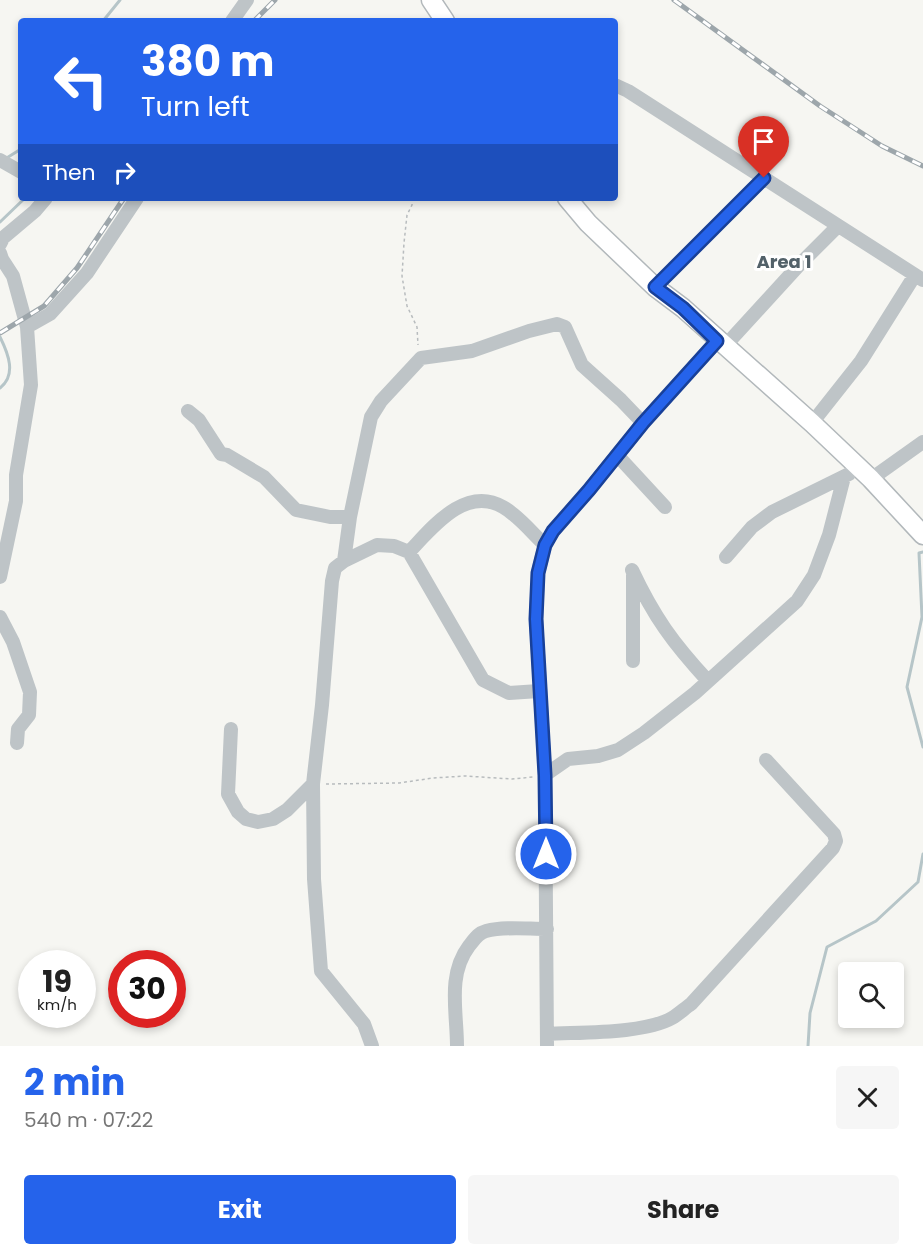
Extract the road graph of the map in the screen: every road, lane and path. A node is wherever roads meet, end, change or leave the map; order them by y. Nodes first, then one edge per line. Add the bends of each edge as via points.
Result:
1 (247, 0) edge
2 (431, 0) edge
3 (234, 18) edge
4 (444, 18) edge
5 (618, 86) edge
6 (0, 160) edge
7 (18, 170) edge
8 (764, 178) junction
9 (43, 201) edge
10 (134, 201) edge
11 (412, 201) edge
12 (570, 201) edge
13 (838, 226) junction
14 (0, 244) edge
15 (0, 253) edge
16 (919, 277) edge
17 (655, 287) junction
18 (27, 327) junction
19 (721, 344) junction
20 (421, 358) junction
21 (188, 411) dead end
22 (643, 423) junction
23 (812, 423) junction
24 (923, 442) edge
25 (617, 455) junction
26 (858, 475) junction
27 (665, 507) dead end
28 (350, 518) junction
29 (923, 535) edge
30 (545, 545) junction
31 (409, 552) junction
32 (726, 557) dead end
33 (344, 561) junction
34 (0, 577) edge
35 (0, 617) edge
36 (633, 661) dead end
37 (708, 681) junction
38 (539, 691) junction
39 (231, 729) dead end
40 (17, 743) dead end
41 (766, 760) dead end
42 (545, 775) junction
43 (313, 783) junction
44 (547, 929) junction
45 (547, 1040) edge
46 (372, 1046) edge
47 (458, 1046) edge

1 - 3 street
2 - 4 main road
5 - 8 street
6 - 7 street
8 - 13 street
8 - 17 street
9 - 14 street
10 - 18 street via 87,273 50,314
11 - 20 path via 407,215 402,276 407,306 417,327
12 - 17 main road
13 - 16 street
13 - 19 street
15 - 18 street via 13,276
16 - 23 street
17 - 19 main road
18 - 34 street via 31,385 16,475 16,501
19 - 22 street
19 - 23 main road
20 - 22 street via 472,351 557,324 565,327 582,365
20 - 28 street via 375,409
21 - 28 street via 199,420 221,454 264,477 296,510
22 - 25 street
23 - 26 main road
24 - 26 street
25 - 27 street
25 - 30 street
26 - 29 main road
26 - 32 street via 772,512 752,527
26 - 37 street via 808,587 783,615
28 - 33 street
30 - 31 street via 505,508 481,502 449,512
30 - 38 street via 538,573 536,619
31 - 33 street via 377,545
31 - 38 street via 483,680 509,693
33 - 43 street via 335,568 332,581
35 - 40 street via 30,692 29,715 18,729
36 - 37 street via 633,570 665,631
37 - 42 street via 618,750 568,759
38 - 42 street
39 - 43 street via 228,794 246,819 273,819
41 - 45 street via 834,834 833,848 691,1004 672,1019 650,1026
42 - 43 path
42 - 44 street
43 - 46 street via 314,879 321,971 364,1024
44 - 45 street
44 - 47 street via 480,933 466,950 455,983

